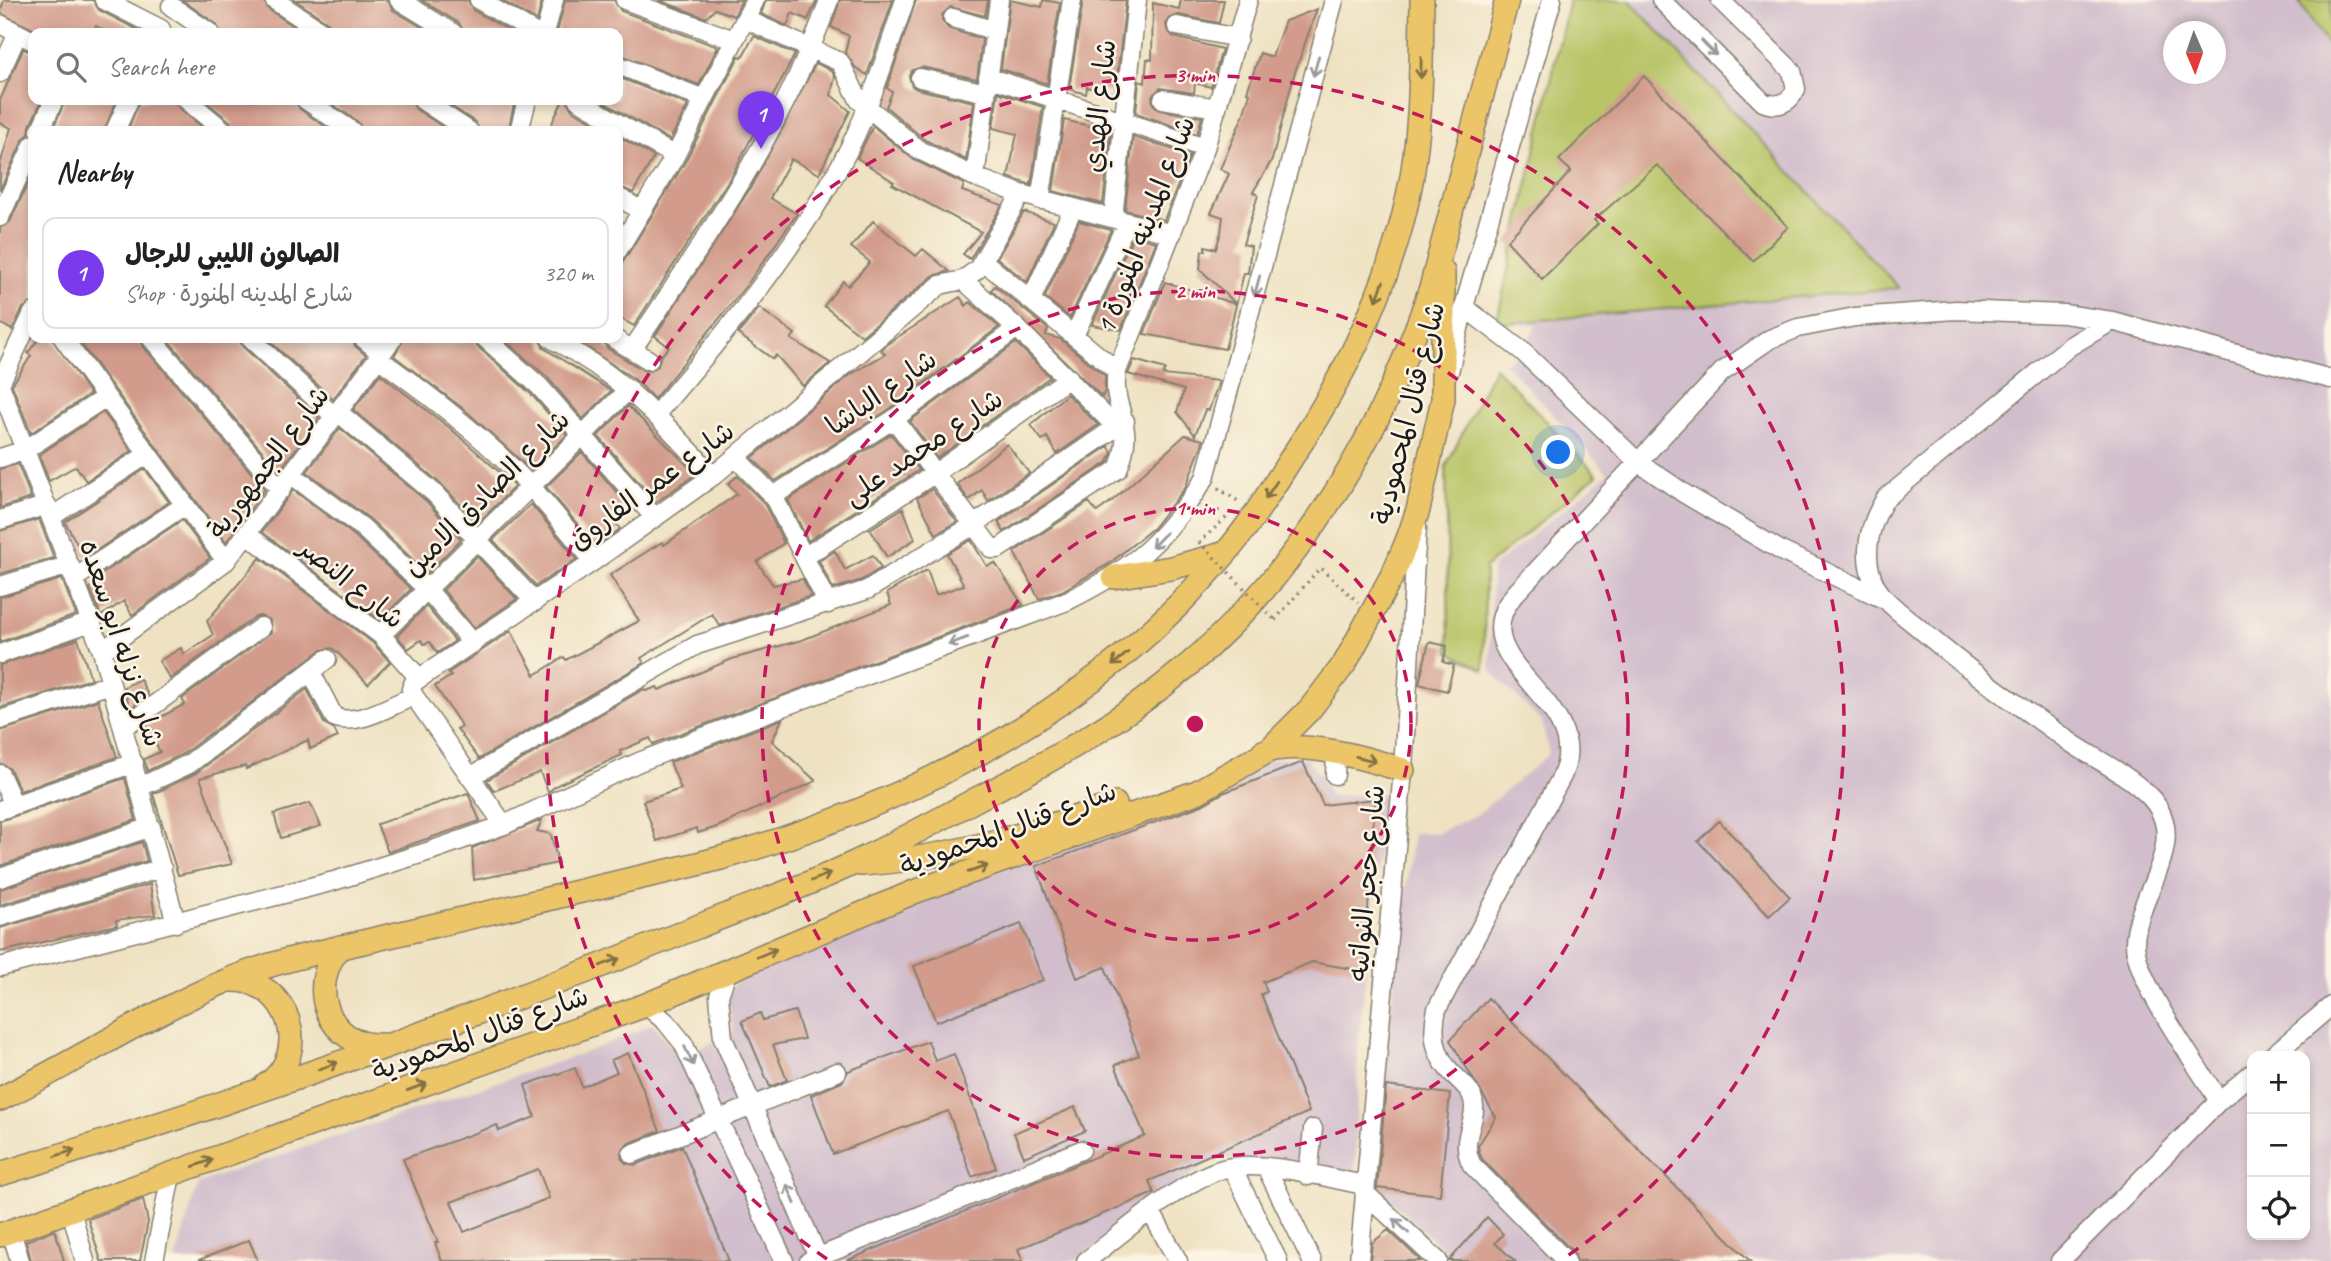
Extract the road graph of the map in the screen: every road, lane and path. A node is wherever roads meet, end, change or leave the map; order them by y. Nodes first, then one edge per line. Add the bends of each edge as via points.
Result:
1 (104, 0) edge
2 (274, 0) edge
3 (399, 0) edge
4 (479, 0) edge
5 (554, 0) edge
6 (625, 0) edge
7 (755, 0) edge
8 (829, 0) edge
9 (905, 0) edge
10 (999, 0) edge
11 (1072, 0) edge
12 (1136, 0) edge
13 (1248, 0) edge
14 (1334, 0) edge
15 (1422, 0) edge
16 (1507, 0) edge
17 (1552, 0) edge
18 (1661, 0) edge
19 (1720, 0) edge
20 (172, 3) edge
21 (953, 18) dead end
22 (745, 19) junction
23 (0, 24) edge
24 (1177, 26) dead end
25 (155, 28) edge
26 (161, 28) edge
27 (204, 28) edge
28 (316, 28) edge
29 (445, 28) edge
30 (527, 28) edge
31 (546, 28) edge
32 (995, 31) junction
33 (26, 37) edge
34 (1238, 38) junction
35 (734, 40) junction
36 (812, 48) junction
37 (623, 67) edge
38 (0, 74) edge
39 (920, 78) dead end
40 (987, 85) junction
41 (704, 99) junction
42 (1056, 99) junction
43 (1163, 99) dead end
44 (52, 105) edge
45 (127, 105) edge
46 (193, 105) edge
47 (313, 105) edge
48 (430, 105) edge
49 (526, 105) edge
50 (587, 105) edge
51 (867, 108) junction
52 (1217, 108) junction
53 (1123, 121) junction
54 (42, 126) edge
55 (119, 126) edge
56 (218, 126) edge
57 (345, 126) edge
58 (461, 126) edge
59 (520, 126) edge
60 (1205, 148) junction
61 (28, 156) edge
62 (675, 156) junction
63 (975, 177) junction
64 (1021, 194) junction
65 (623, 200) edge
66 (1040, 200) junction
67 (1073, 208) junction
68 (642, 211) junction
69 (0, 217) edge
70 (1120, 220) junction
71 (1172, 234) junction
72 (623, 242) edge
73 (1443, 244) junction
74 (983, 261) junction
75 (963, 280) junction
76 (1031, 300) junction
77 (1464, 307) junction
78 (2112, 321) junction
79 (28, 324) edge
80 (1017, 328) junction
81 (1074, 336) junction
82 (67, 343) edge
83 (155, 343) edge
84 (256, 343) edge
85 (368, 343) edge
86 (389, 343) edge
87 (491, 343) edge
88 (560, 343) edge
89 (621, 343) edge
90 (632, 350) junction
91 (380, 356) junction
92 (649, 360) dead end
93 (1117, 371) junction
94 (1069, 378) junction
95 (2331, 379) edge
96 (0, 384) edge
97 (629, 388) junction
98 (106, 397) junction
99 (1443, 399) junction
100 (657, 413) junction
101 (337, 414) junction
102 (894, 419) junction
103 (1120, 424) junction
104 (583, 435) junction
105 (25, 450) junction
106 (148, 454) junction
107 (0, 458) edge
108 (736, 458) junction
109 (1638, 462) junction
110 (934, 474) junction
111 (292, 475) junction
112 (713, 476) junction
113 (1205, 478) junction
114 (530, 486) junction
115 (281, 490) junction
116 (774, 496) junction
117 (185, 505) junction
118 (1418, 509) junction
119 (49, 511) junction
120 (655, 517) junction
121 (0, 520) edge
122 (972, 526) junction
123 (248, 535) junction
124 (479, 538) junction
125 (1226, 553) junction
126 (804, 557) junction
127 (226, 561) junction
128 (594, 561) junction
129 (73, 571) junction
130 (1114, 577) junction
131 (0, 586) edge
132 (427, 589) junction
133 (1886, 600) junction
134 (535, 601) junction
135 (828, 604) junction
136 (1373, 615) junction
137 (91, 622) junction
138 (261, 627) dead end
139 (381, 635) junction
140 (472, 644) junction
141 (102, 651) junction
142 (0, 654) edge
143 (327, 659) dead end
144 (311, 672) junction
145 (418, 677) junction
146 (111, 684) junction
147 (414, 696) junction
148 (0, 720) edge
149 (124, 727) junction
150 (1268, 751) junction
151 (134, 763) junction
152 (1403, 770) junction
153 (0, 774) edge
154 (470, 777) junction
155 (140, 787) junction
156 (7, 808) edge
157 (504, 825) junction
158 (151, 827) junction
159 (850, 865) junction
160 (162, 867) junction
161 (0, 878) edge
162 (0, 917) edge
163 (176, 923) junction
164 (340, 947) junction
165 (0, 967) edge
166 (727, 969) junction
167 (228, 980) junction
168 (646, 1005) junction
169 (2331, 1006) edge
170 (390, 1044) junction
171 (2278, 1051) edge
172 (837, 1072) dead end
173 (2247, 1077) edge
174 (260, 1088) junction
175 (0, 1098) edge
176 (2219, 1101) junction
177 (754, 1105) junction
178 (719, 1119) junction
179 (1313, 1129) dead end
180 (1081, 1150) dead end
181 (632, 1154) dead end
182 (1232, 1167) junction
183 (1267, 1169) junction
184 (0, 1174) edge
185 (171, 1175) junction
186 (1308, 1175) junction
187 (1365, 1188) junction
188 (71, 1210) junction
189 (1151, 1212) junction
190 (6, 1233) edge
191 (813, 1259) edge
192 (20, 1261) edge
193 (85, 1261) edge
194 (154, 1261) edge
195 (784, 1261) edge
196 (1086, 1261) edge
197 (1178, 1261) edge
198 (1278, 1261) edge
199 (1312, 1261) edge
200 (1359, 1261) edge
201 (1438, 1261) edge
202 (1566, 1261) edge
203 (2060, 1261) edge

1 - 25 street
2 - 28 street
3 - 29 street
4 - 30 street
5 - 31 street
6 - 35 street
7 - 22 street
8 - 36 street
9 - 51 street
10 - 32 street
11 - 42 street
12 - 53 street, شارع الهدي
13 - 34 street, شارع المدينه المنورة 1
14 -> 113 street
15 -> 125 main road, شارع قنال المحمودية via 1419,127 1409,194 1376,304 1341,377
16 - 73 main road, شارع قنال المحمودية
17 - 77 street, شارع قنال المحمودية
18 -> 19 street via 1763,102 1776,106 1789,100 1796,89 1792,71
20 - 26 street
20 - 27 street
21 - 32 street
22 - 35 street
22 - 36 street
23 - 33 street
24 - 34 street
32 - 40 street
33 - 38 street
34 - 52 street, شارع المدينه المنورة 1
35 - 41 street
36 - 51 street via 840,62
36 - 90 street via 710,230
37 - 41 street
39 - 40 street
40 - 42 street
40 - 63 street
41 - 62 street
42 - 53 street
42 - 66 street
43 - 52 street
44 - 54 street
45 - 55 street
46 - 56 street
47 - 57 street
48 - 58 street
49 - 59 street
50 - 62 street
51 - 63 street via 919,149
51 - 100 street via 842,164 794,239 729,329
52 - 60 street, شارع المدينه المنورة 1
53 - 60 street
53 - 70 street, شارع الهدي
60 - 71 street, شارع المدينه المنورة 1
61 - 69 street
62 - 68 street
63 - 64 street
64 - 66 street
64 - 74 street, شارع عمر الفاروق
65 - 68 street
66 - 67 street
67 - 70 street
67 - 76 street
68 - 72 street
70 - 71 street
70 - 81 street, شارع الهدي
71 - 93 street, شارع المدينه المنورة 1
73 - 99 main road
73 - 159 main road, شارع قنال المحمودية via 1416,332 1380,418 1313,527 1247,608 1176,675 1087,740
74 - 75 street, شارع عمر الفاروق
74 - 76 street
75 - 80 street
75 - 108 street, شارع عمر الفاروق via 940,285
76 - 81 street
77 - 99 street, شارع قنال المحمودية
77 - 109 street via 1522,351
78 - 95 street
78 - 109 street via 2064,314 1956,310 1855,317 1798,328 1762,344 1722,372
78 - 133 street via 2070,346 1885,499 1869,532 1867,550 1876,585
79 - 96 street
80 - 94 street
80 - 102 street, شارع الباشا
81 - 93 street
82 - 98 street
83 - 115 street
84 - 101 street
85 - 91 street
86 - 91 street, شارع الجمهورية
87 - 104 street via 539,386
88 - 97 street
89 - 90 street
90 - 92 street
91 - 101 street, شارع الجمهورية
91 - 114 street via 483,440
93 - 103 street, شارع المدينه المنورة 1
94 - 103 street
94 - 110 street, شارع محمد على
96 - 105 street, شارع نزله ابو سعده
97 - 100 street
97 - 104 street, شارع الصادق الامين
98 - 105 street
98 - 106 street
99 - 118 main road, شارع قنال المحمودية
100 - 112 street
101 - 111 street, شارع الجمهورية
101 - 124 street via 406,468
102 - 110 street
102 - 116 street, شارع الباشا
103 - 122 street
103 - 122 street, شارع المدينه المنورة 1 via 1125,452 1118,469 998,549 989,548
104 - 114 street, شارع الصادق الامين
104 - 120 street
105 - 107 street
105 - 119 street, شارع نزله ابو سعده
106 - 117 street
106 - 119 street
108 - 112 street, شارع عمر الفاروق
108 - 116 street
109 - 133 street via 1733,525
109 - 202 street via 1501,614 1502,645 1561,724 1569,756 1437,1009 1434,1023 1443,1062 1473,1098 1465,1146 1472,1165
110 - 122 street
110 - 126 street, شارع محمد على
111 - 115 street, شارع الجمهورية
111 - 132 street via 363,528
112 - 120 street, شارع عمر الفاروق
113 -> 130 street via 1177,522
113 - 136 path, bridge via 1242,504 1199,542 1275,620 1320,568
114 - 124 street, شارع الصادق الامين
114 - 128 street
115 - 123 street, شارع الجمهورية
116 - 126 street
117 - 127 street
117 - 129 street
118 - 136 main road, شارع قنال المحمودية
118 - 152 street, شارع حجر النواتيه
119 - 121 street
119 - 129 street, شارع نزله ابو سعده
120 - 128 street, شارع عمر الفاروق
122 - 135 street via 867,590
123 - 127 street, شارع الجمهورية
123 - 139 street, شارع النصر
124 - 132 street, شارع الصادق الامين
124 - 134 street
125 - 130 main road
125 -> 164 main road, شارع قنال المحمودية via 1164,620 1082,690 990,749 890,797 731,855
126 - 135 street
127 - 141 street, شارع الجمهورية
128 - 134 street, شارع عمر الفاروق
129 - 131 street
129 - 137 street, شارع نزله ابو سعده
130 -> 157 street via 1067,601 639,762
132 - 139 street, شارع الصادق الامين
132 - 140 street
133 - 176 street via 1983,680 2138,786 2156,804 2167,840 2138,922 2137,958 2146,981
134 - 140 street, شارع عمر الفاروق
135 - 154 street via 697,645
136 - 150 main road, شارع قنال المحمودية via 1329,687
137 - 141 street, شارع نزله ابو سعده
137 - 142 street
138 - 149 street
139 - 145 street, شارع النصر
140 - 145 street, شارع عمر الفاروق
141 - 146 street, شارع نزله ابو سعده
143 - 144 street
144 - 147 street via 334,717 341,720 356,719
144 - 155 street via 189,764
145 - 147 street via 412,685
146 - 148 street
146 - 149 street, شارع نزله ابو سعده
147 - 154 street
149 - 151 street, شارع نزله ابو سعده
150 -> 152 main road via 1291,749 1336,764
150 - 159 main road via 968,851
166 -> 150 main road, شارع قنال المحمودية via 914,892 1197,792
151 - 155 street, شارع نزله ابو سعده
151 - 156 street
152 - 187 street, شارع حجر النواتيه
153 - 156 street
154 - 157 street
155 - 158 street, شارع نزله ابو سعده
157 - 163 street via 334,881
158 - 160 street, شارع نزله ابو سعده
158 - 161 street
170 -> 159 main road, شارع قنال المحمودية
160 - 162 street
160 - 163 street, شارع نزله ابو سعده
163 - 165 street
164 - 167 main road, شارع قنال المحمودية
164 - 170 main road via 323,976 326,1009 338,1028 357,1041
166 - 168 main road, شارع قنال المحمودية
166 - 177 street via 719,996 720,1025
167 - 174 main road via 251,983 271,993 289,1021 291,1044 285,1065
167 - 175 main road, شارع قنال المحمودية via 136,1023
168 -> 178 street via 683,1042
185 -> 168 main road, شارع قنال المحمودية
169 - 171 street
174 -> 170 main road, شارع قنال المحمودية
172 - 177 street
173 - 176 street
184 -> 174 main road, شارع قنال المحمودية
176 - 203 street
177 - 178 street
191 -> 177 street
178 - 181 street
178 - 195 street
179 - 186 street
180 - 191 street
182 - 183 street
182 - 189 street via 1206,1174
182 - 198 street
183 - 186 street
183 - 199 street
185 - 188 main road, شارع قنال المحمودية
185 - 194 street
186 - 187 street
187 - 200 street, شارع حجر النواتيه
201 -> 187 street
188 - 190 main road, شارع قنال المحمودية
188 - 193 street
189 - 196 street
189 - 197 street
190 - 192 street

